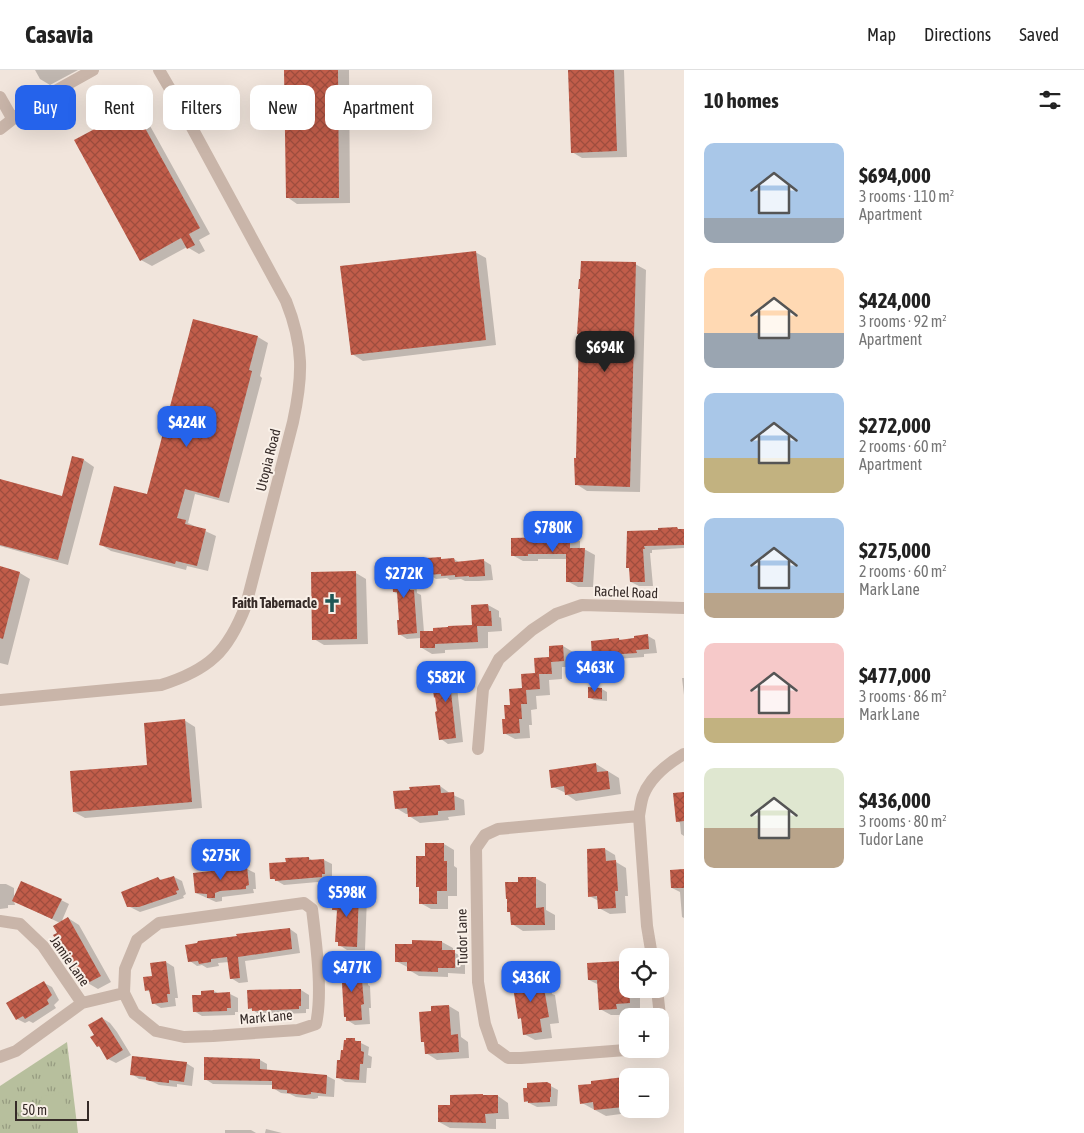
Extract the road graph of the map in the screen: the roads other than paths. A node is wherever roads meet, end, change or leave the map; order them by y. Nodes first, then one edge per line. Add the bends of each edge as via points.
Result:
1 (93, 70) edge
2 (159, 70) edge
3 (0, 97) edge
4 (12, 118) junction
5 (0, 129) edge
6 (684, 608) edge
7 (0, 700) edge
8 (478, 749) dead end
9 (684, 754) edge
10 (639, 816) junction
11 (0, 921) edge
12 (651, 948) edge
13 (124, 993) junction
14 (82, 1003) junction
15 (619, 1051) edge
16 (0, 1058) edge

1 - 4 street
2 - 7 street, Utopia Road via 294,320 301,368 293,422 246,605 238,627 208,664 186,677 161,685
3 - 4 street
4 - 5 street
6 - 8 street, Rachel Road via 582,605 556,614 532,630 499,660 483,689
9 - 10 street via 652,779 643,796
10 - 12 street
10 - 15 street, Tudor Lane via 498,829 485,835 476,848 478,982 485,1024 493,1047 508,1058
11 - 14 street, Jamie Lane via 20,924 43,946
13 - 13 street, Mark Lane via 134,1014 156,1032 213,1036 298,1030 316,1024 320,1007 312,909 304,903 159,923 138,940 125,970
13 - 14 street
14 - 16 street, Jamie Lane via 16,1051

